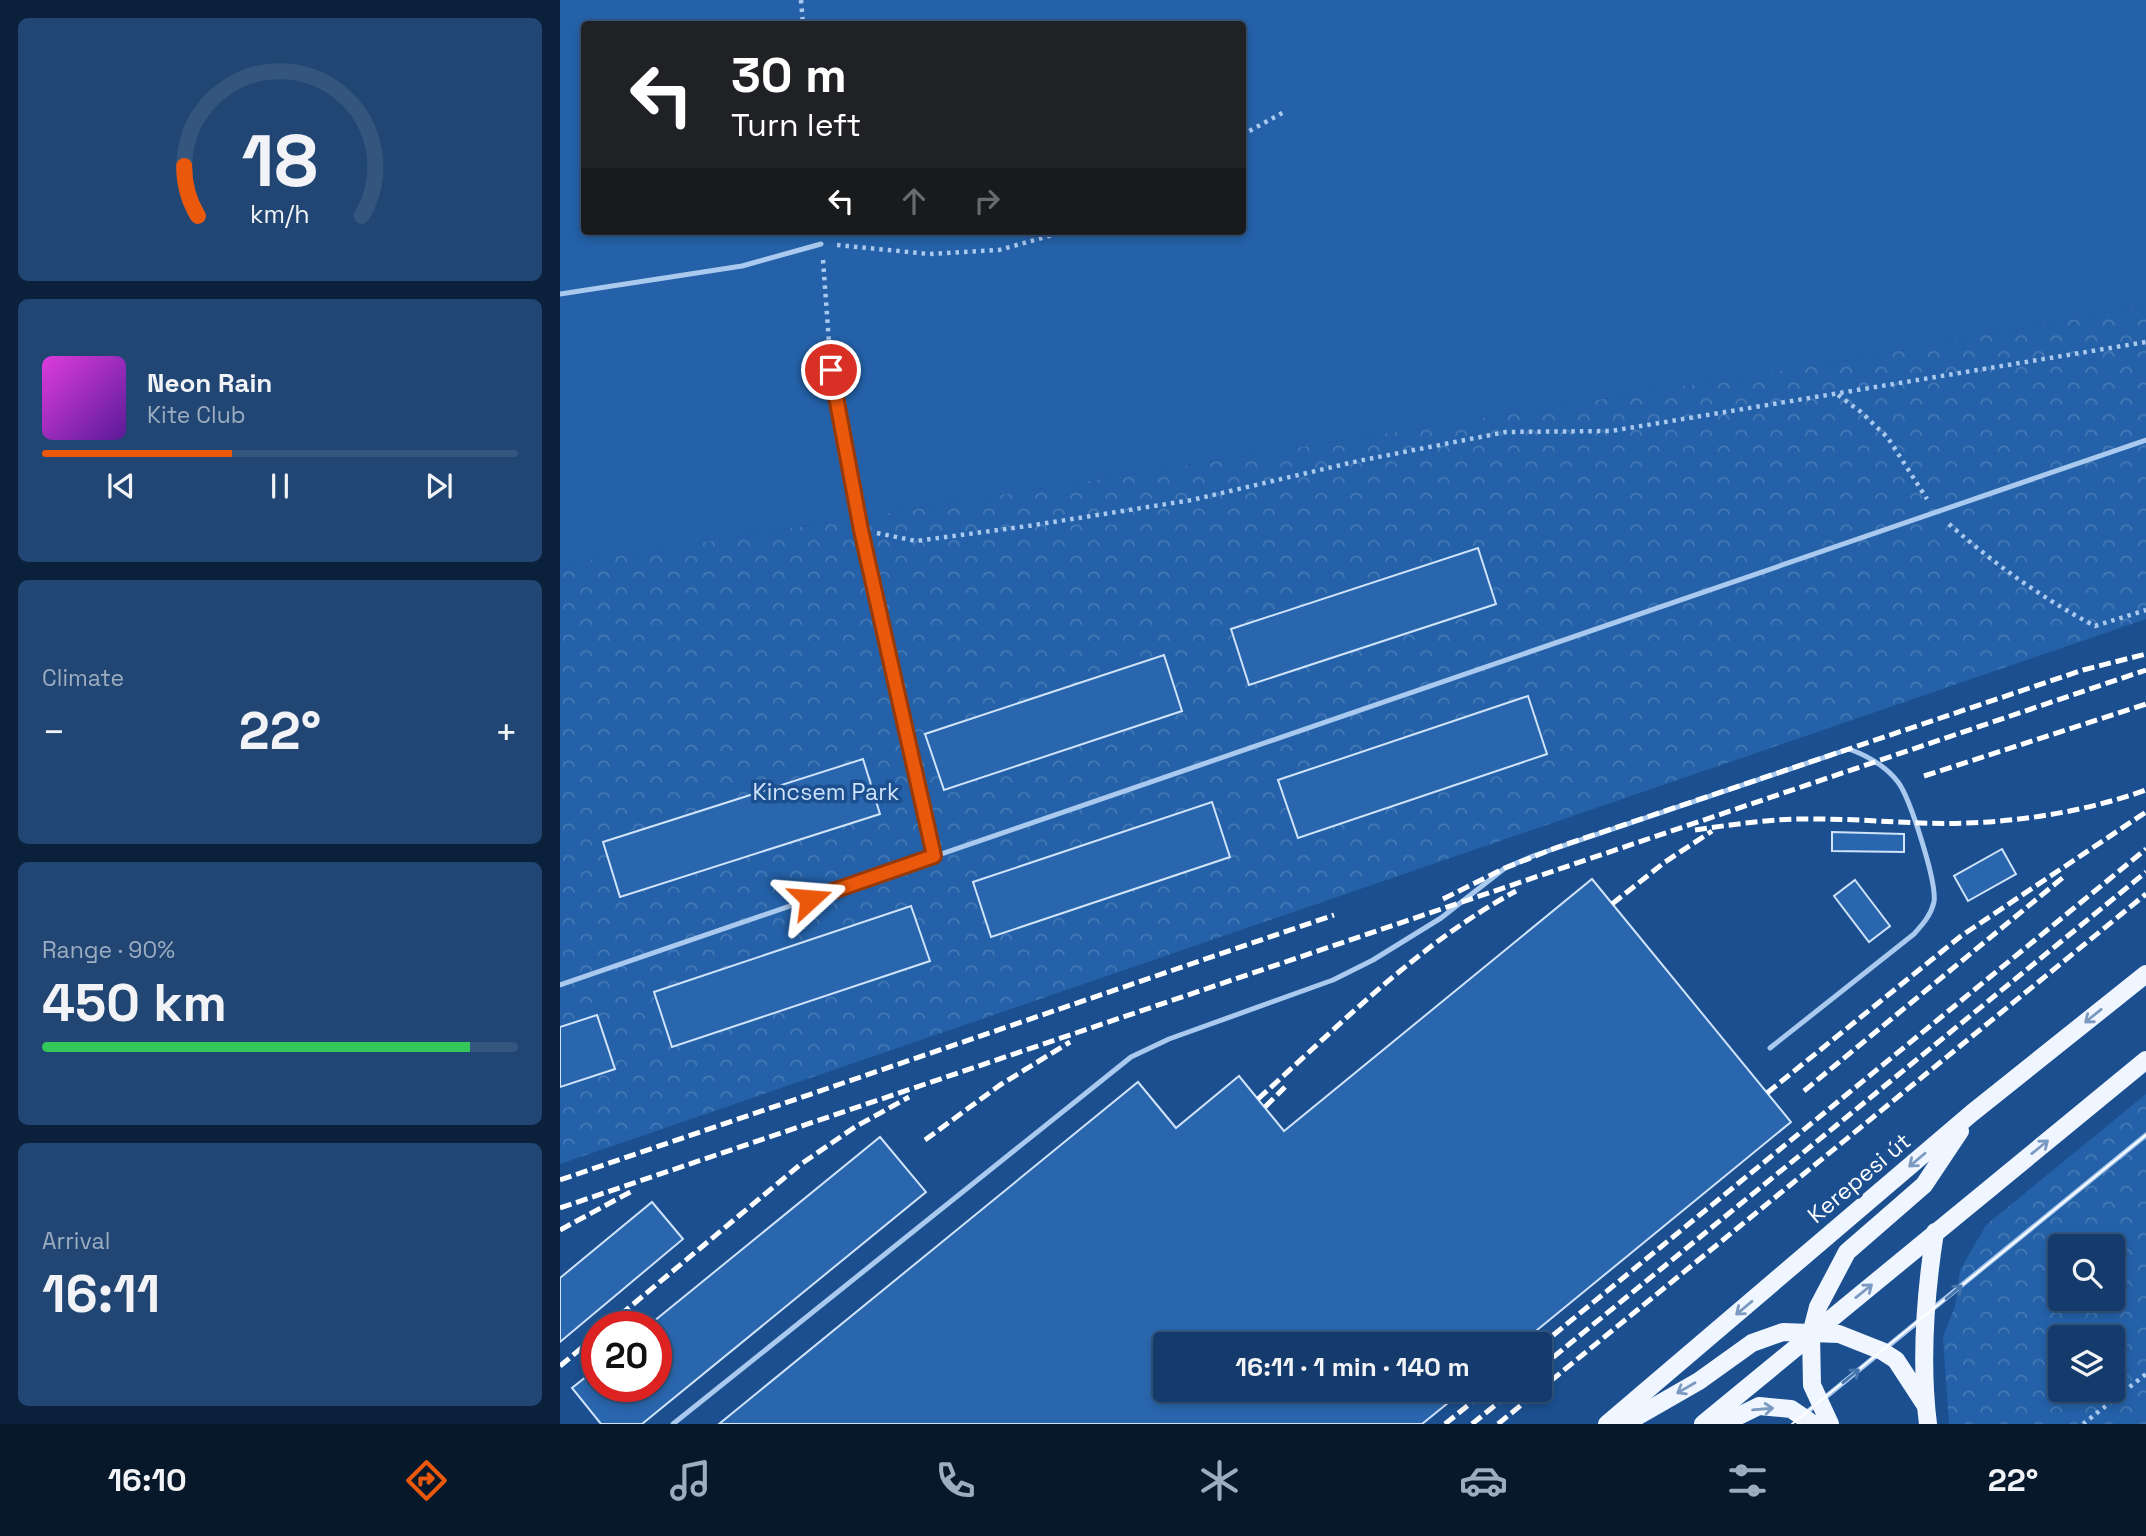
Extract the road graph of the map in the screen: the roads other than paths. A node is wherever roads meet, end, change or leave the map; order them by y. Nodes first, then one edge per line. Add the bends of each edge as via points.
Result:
1 (821, 244) road end
2 (560, 294) edge
3 (831, 370) road end
4 (2146, 440) edge
5 (934, 856) junction
6 (2146, 974) edge
7 (560, 985) edge
8 (1770, 1048) dead end
9 (2146, 1060) edge
10 (1972, 1113) junction
11 (2146, 1135) edge
12 (1935, 1232) junction
13 (1925, 1316) junction
14 (1811, 1334) junction
15 (1882, 1351) junction
16 (1820, 1401) junction
17 (1927, 1415) edge
18 (1802, 1421) edge
19 (673, 1424) edge
20 (1607, 1424) edge
21 (1624, 1424) edge
22 (1703, 1424) edge
23 (1721, 1424) edge
24 (1830, 1424) edge

1 - 2 lane via 742,266
3 - 5 lane via 861,530
4 - 5 lane
5 - 7 lane
6 -> 10 main road, Kerepesi út
8 - 19 lane via 1914,934 1932,909 1931,874 1903,789 1882,765 1849,749 1533,856 1505,868 1441,918 1333,980 1130,1057
12 -> 9 main road
10 - 14 main road via 1924,1185 1847,1252 1818,1307
10 -> 20 main road, Kerepesi út
13 -> 11 lane
12 - 13 main road
14 -> 12 main road
13 - 15 lane
13 - 17 main road
14 - 15 main road via 1839,1334
14 - 16 main road via 1812,1385
14 -> 21 main road via 1783,1332 1752,1343 1699,1381
14 - 22 main road
16 -> 15 lane
15 - 17 main road via 1896,1360
16 - 18 lane
16 - 24 main road
23 -> 18 main road via 1759,1406 1791,1409

